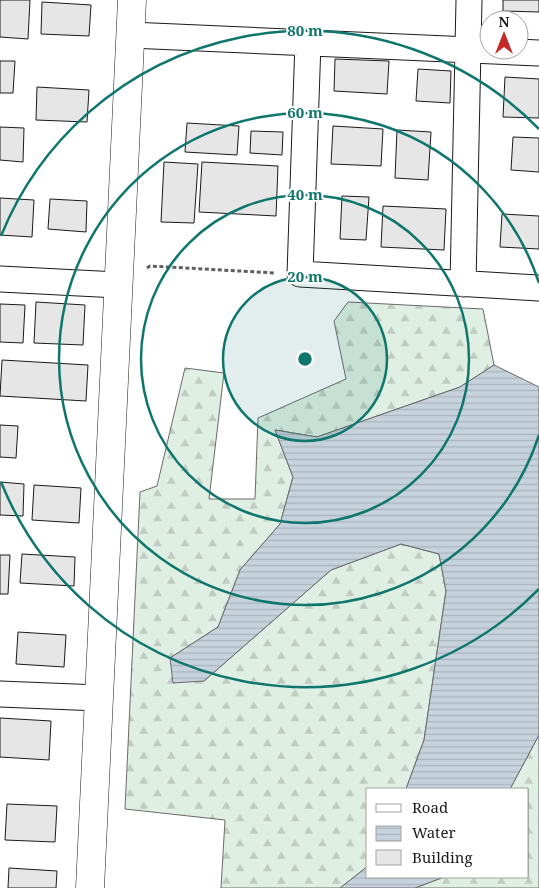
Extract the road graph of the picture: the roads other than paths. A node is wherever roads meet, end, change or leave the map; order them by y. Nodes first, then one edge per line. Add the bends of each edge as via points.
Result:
1 (132, 0) edge
2 (469, 0) edge
3 (130, 35) junction
4 (308, 42) junction
5 (467, 50) junction
6 (539, 53) edge
7 (0, 279) edge
8 (463, 284) junction
9 (118, 285) junction
10 (539, 288) edge
11 (0, 694) edge
12 (99, 698) junction
13 (90, 888) edge

1 - 3 street
2 - 5 street
3 - 4 street
3 - 9 street
4 - 5 street
4 - 8 street via 300,274
5 - 6 street
5 - 8 street
7 - 9 street
8 - 10 street
9 - 12 street
11 - 12 street
12 - 13 street

